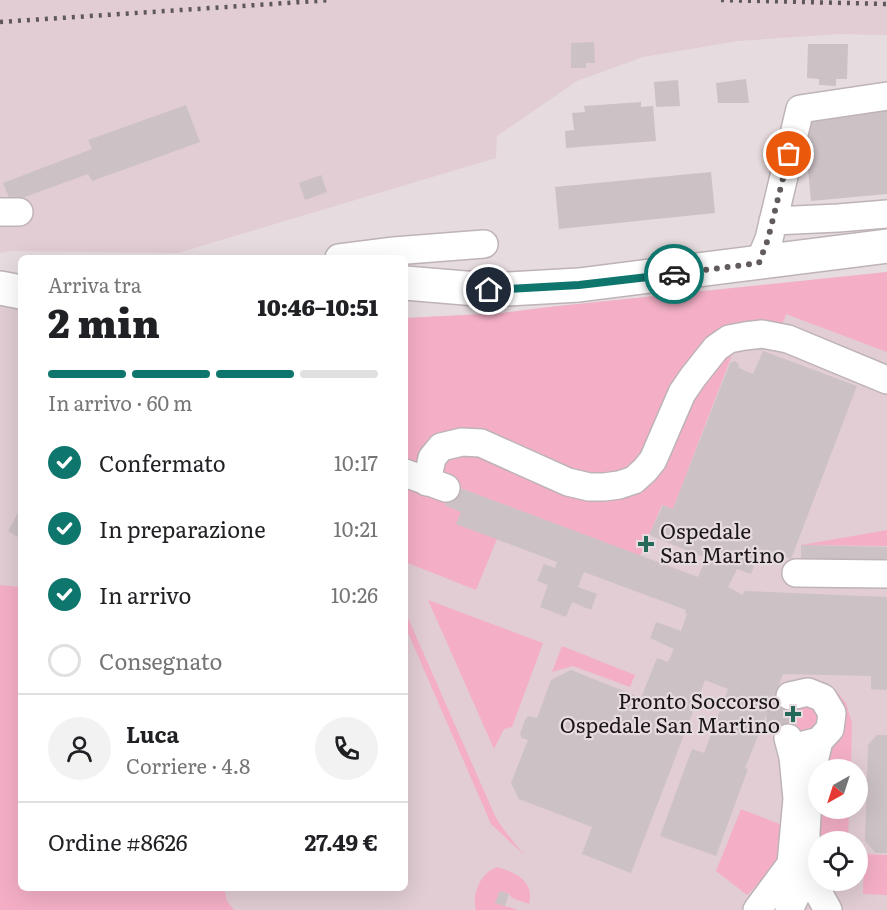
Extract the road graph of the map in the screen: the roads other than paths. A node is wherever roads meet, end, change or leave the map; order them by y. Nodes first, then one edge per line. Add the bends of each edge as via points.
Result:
1 (887, 96) edge
2 (887, 214) edge
3 (773, 221) junction
4 (484, 244) dead end
5 (887, 246) edge
6 (366, 255) edge
7 (759, 263) junction
8 (18, 276) edge
9 (0, 277) edge
10 (408, 283) edge
11 (0, 288) edge
12 (489, 290) junction
13 (18, 291) edge
14 (408, 303) edge
15 (887, 380) edge
16 (426, 481) edge
17 (796, 573) dead end
18 (887, 574) edge
19 (789, 696) dead end
20 (819, 741) junction
21 (807, 872) junction
22 (757, 910) edge
23 (789, 910) edge
24 (828, 910) edge

1 - 3 lane via 800,109
2 - 3 lane
3 - 7 lane
4 - 6 lane
5 - 7 main road
7 - 12 main road via 579,285
8 - 9 main road
10 - 12 main road
11 - 13 main road
12 - 14 main road
15 - 16 lane via 788,339 762,334 729,339 716,348 687,385 653,460 634,480 589,487 568,482 481,443 462,442 441,447 432,458
17 - 18 lane
19 - 20 lane via 808,692 823,698 832,712 830,729
20 - 21 lane via 809,782
20 - 22 lane via 803,745 784,734 793,757 797,799 791,864
21 - 23 lane
21 - 24 lane

